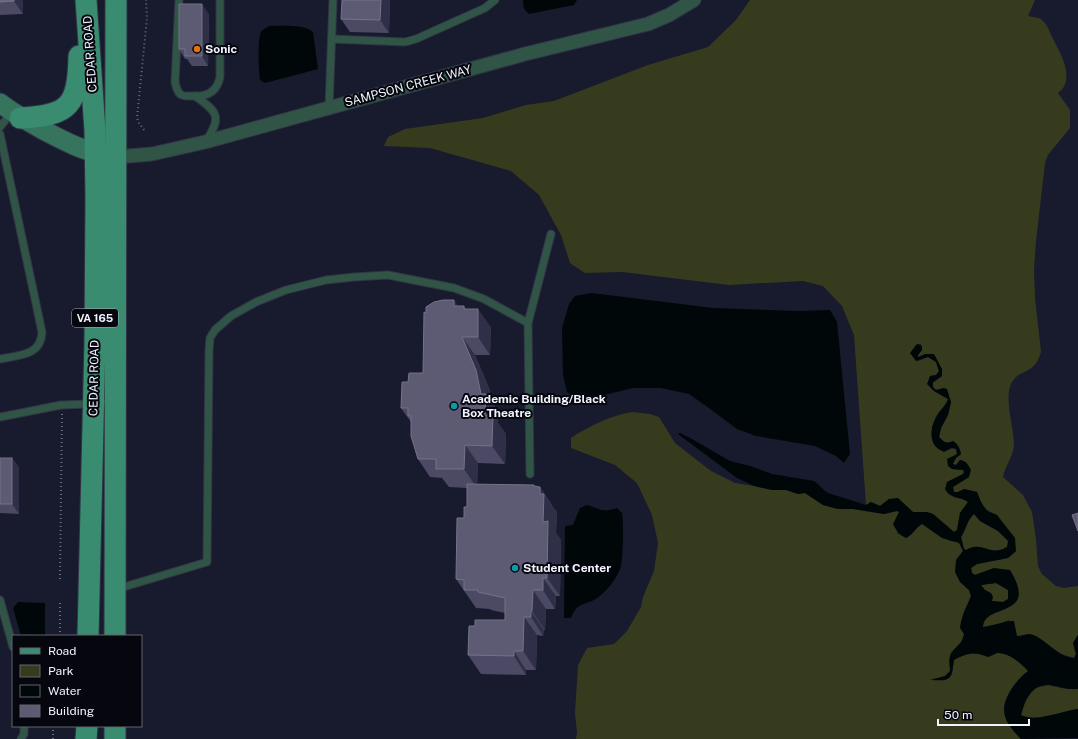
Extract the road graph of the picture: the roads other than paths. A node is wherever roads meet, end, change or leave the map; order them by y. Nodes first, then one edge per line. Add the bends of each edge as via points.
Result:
1 (86, 0) edge
2 (116, 0) edge
3 (179, 0) edge
4 (220, 0) edge
5 (333, 0) edge
6 (495, 0) edge
7 (694, 0) edge
8 (332, 39) junction
9 (196, 96) junction
10 (329, 108) junction
11 (10, 111) edge
12 (0, 127) edge
13 (0, 134) edge
14 (205, 142) junction
15 (95, 153) junction
16 (116, 157) junction
17 (551, 234) dead end
18 (528, 323) junction
19 (0, 359) edge
20 (93, 403) junction
21 (115, 403) junction
22 (0, 417) edge
23 (530, 474) dead end
24 (115, 590) junction
25 (0, 600) edge
26 (88, 635) edge
27 (115, 635) edge
28 (12, 644) edge
29 (24, 727) edge
30 (87, 727) edge
31 (115, 727) edge
32 (21, 739) edge
33 (86, 739) edge
34 (115, 739) edge

1 - 11 main road via 74,96 56,112 40,117
1 - 15 main road, CEDAR ROAD / VA 165
2 - 16 main road, CEDAR ROAD / VA 165
3 - 9 lane via 175,82 180,94
4 - 9 lane via 219,83 207,95
5 - 8 lane
6 - 8 lane via 485,8 405,42
7 - 10 street, SAMPSON CREEK WAY via 648,24 525,54
8 - 10 lane
9 - 14 lane via 215,114 215,125
10 - 14 street, SAMPSON CREEK WAY
11 - 12 lane
11 - 15 street via 74,146
13 - 19 lane via 42,339 34,350 28,353
14 - 16 street, SAMPSON CREEK WAY via 152,154
15 - 16 street
15 - 20 main road, CEDAR ROAD / VA 165
16 - 21 main road, CEDAR ROAD / VA 165
17 - 18 lane
18 - 23 lane
18 - 24 lane via 484,299 454,288 388,275 326,280 286,290 231,316 210,338 207,562
20 - 21 lane
20 - 22 lane via 62,405
20 - 26 main road, CEDAR ROAD / VA 165
21 - 24 main road, CEDAR ROAD / VA 165
24 - 27 main road, CEDAR ROAD / VA 165
25 - 28 lane
29 - 32 lane
30 - 33 main road
31 - 34 main road

